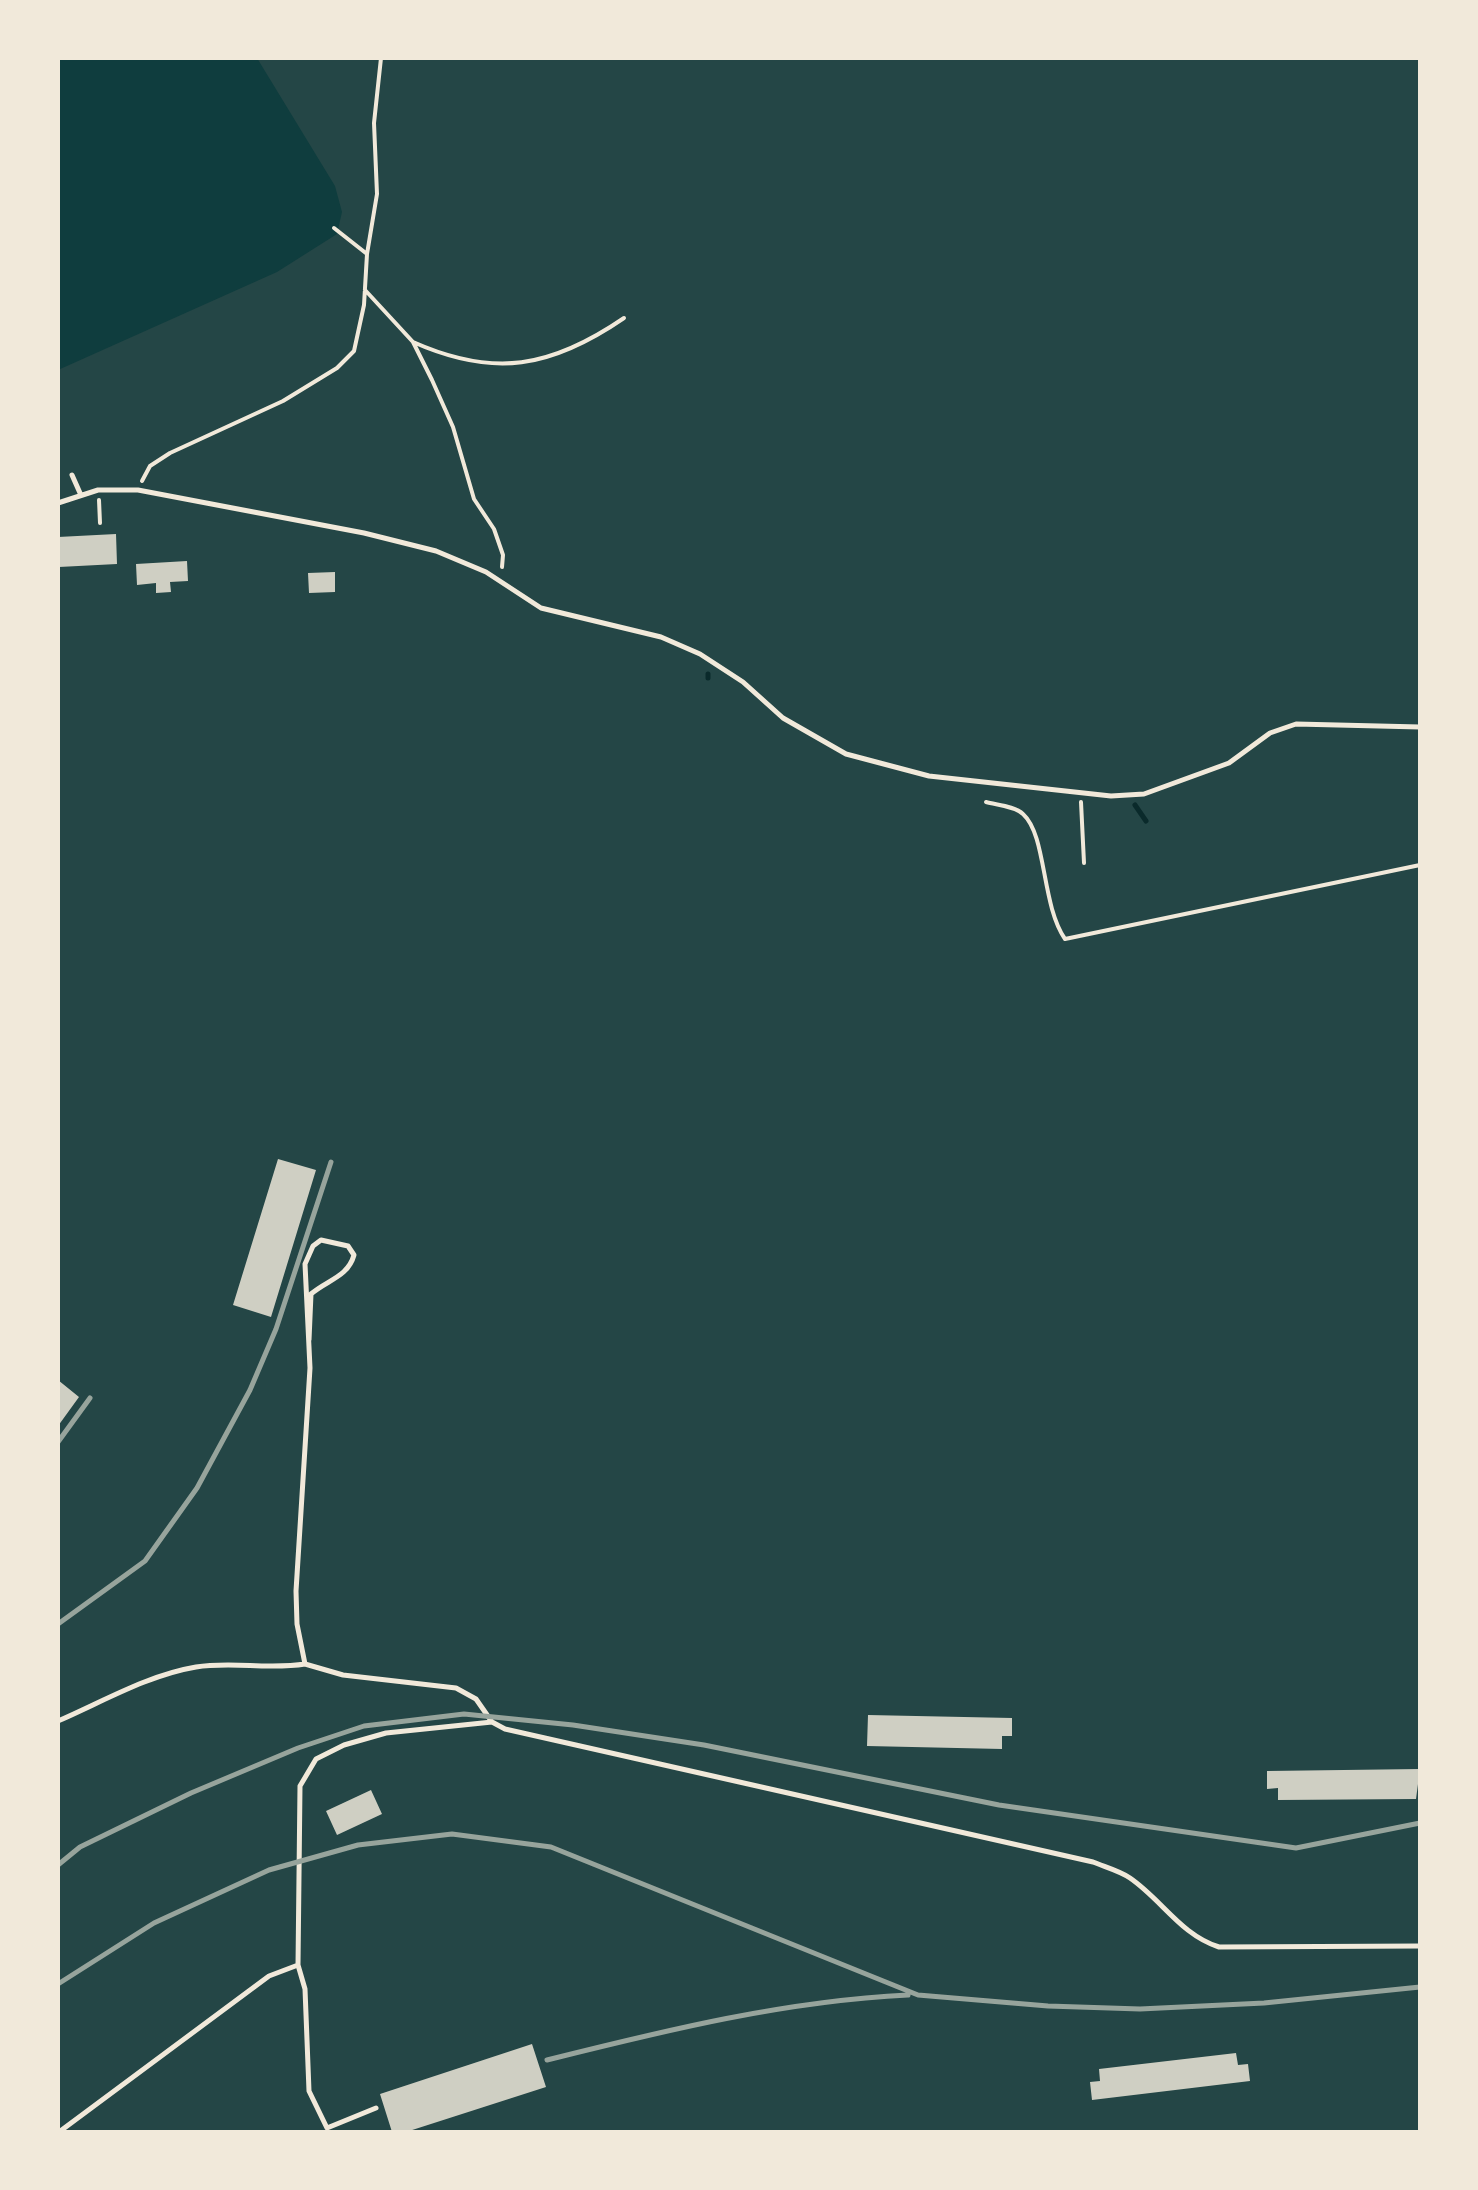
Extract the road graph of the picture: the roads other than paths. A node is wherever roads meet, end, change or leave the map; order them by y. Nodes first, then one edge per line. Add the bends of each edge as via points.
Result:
1 (72, 475) dead end
2 (80, 494) junction
3 (58, 502) edge
4 (1420, 728) edge
5 (309, 1340) junction
6 (304, 1664) junction
7 (58, 1721) edge
8 (492, 1722) junction
9 (1420, 1946) edge
10 (298, 1965) junction
11 (376, 2108) dead end
12 (326, 2130) edge
13 (58, 2132) edge

1 - 2 lane
2 - 3 lane
2 - 4 lane via 138,490 364,533 452,557 542,608 661,637 700,654 783,718 846,754 929,776 1144,794 1229,763 1270,733 1296,724
5 - 5 lane via 305,1264 322,1240 348,1246 354,1255 350,1266 312,1294
5 - 6 lane via 296,1591
6 - 7 lane via 199,1666
6 - 8 lane via 456,1688 476,1700
8 - 9 lane via 1093,1862 1129,1877 1185,1929 1219,1948
8 - 10 lane via 386,1733 316,1760 300,1786
10 - 12 lane via 309,2090
10 - 13 lane via 270,1976
11 - 12 lane

